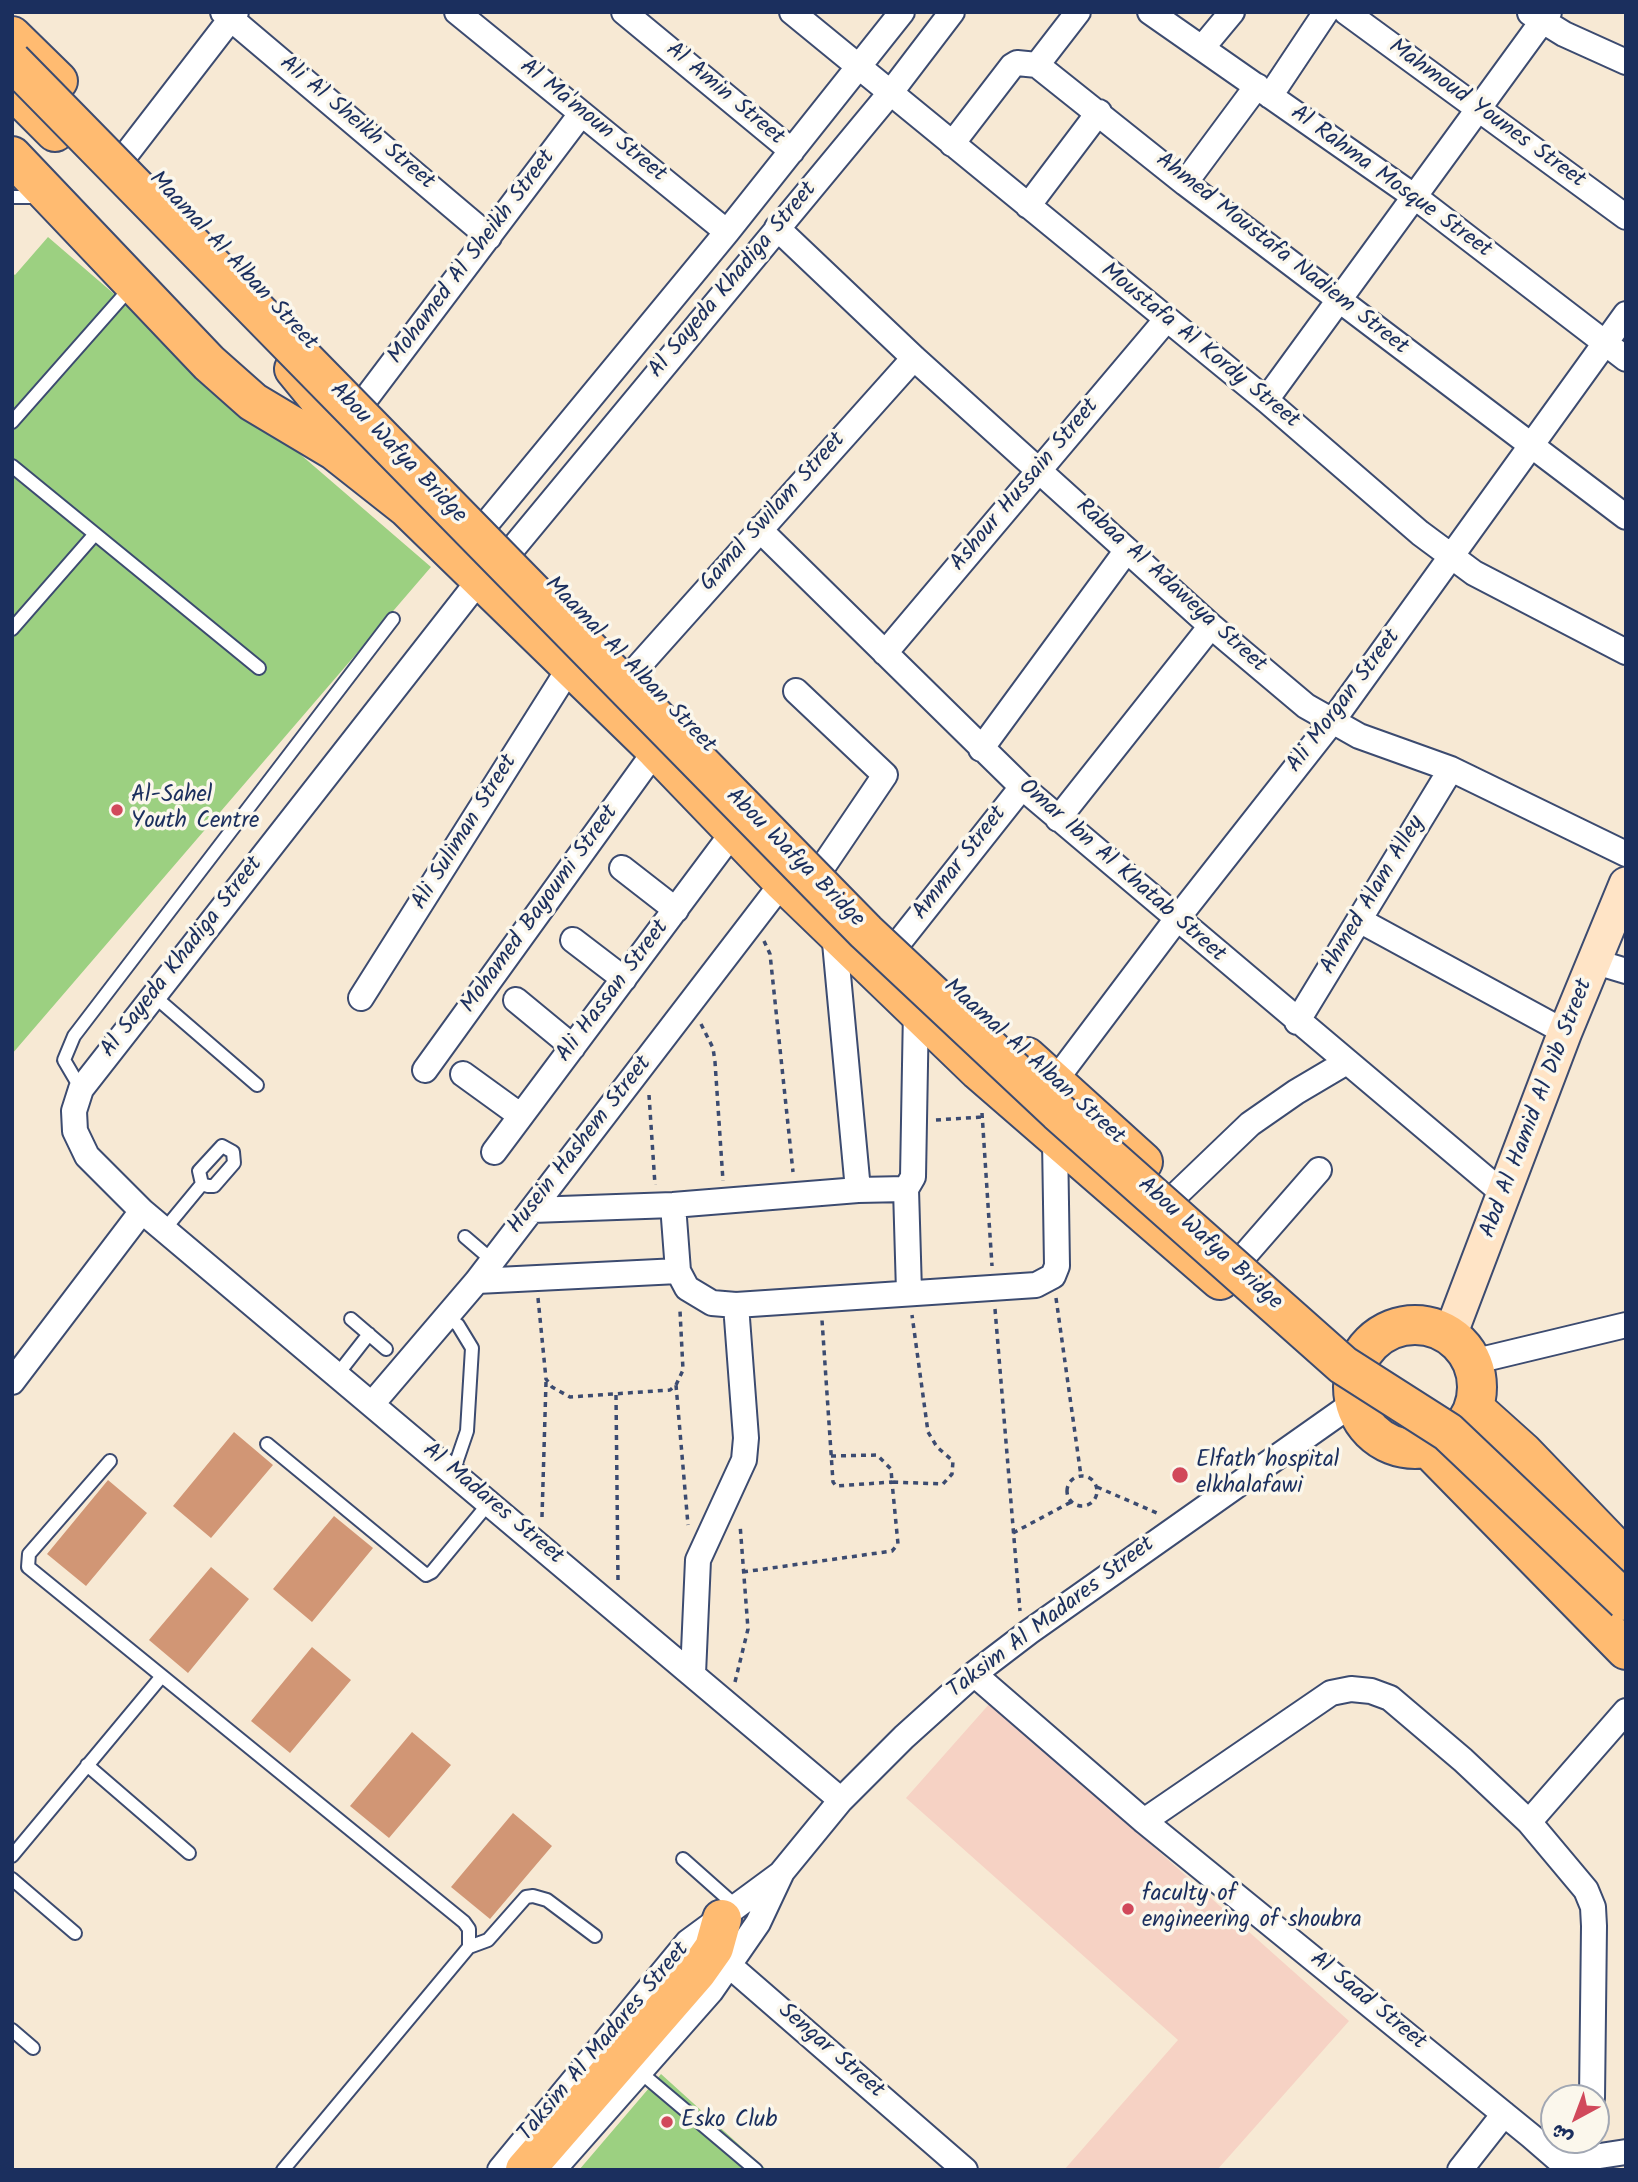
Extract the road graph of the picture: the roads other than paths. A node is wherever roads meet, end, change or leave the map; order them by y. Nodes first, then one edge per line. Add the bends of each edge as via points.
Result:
1 (457, 12) edge
2 (624, 12) edge
3 (902, 12) edge
4 (953, 12) edge
5 (1078, 12) edge
6 (1150, 12) edge
7 (1231, 12) edge
8 (1326, 12) edge
9 (1346, 12) edge
10 (794, 13) edge
11 (230, 14) edge
12 (1540, 16) edge
13 (12, 36) edge
14 (1202, 48) junction
15 (12, 61) edge
16 (1626, 62) edge
17 (1037, 65) junction
18 (859, 68) junction
19 (12, 89) edge
20 (1263, 91) junction
21 (891, 92) junction
22 (1478, 109) junction
23 (1099, 112) junction
24 (581, 114) junction
25 (952, 144) junction
26 (792, 151) junction
27 (12, 156) edge
28 (129, 167) junction
29 (1185, 183) junction
30 (12, 197) edge
31 (51, 197) junction
32 (1415, 197) junction
33 (1028, 206) junction
34 (1626, 217) edge
35 (731, 226) junction
36 (771, 235) junction
37 (489, 237) junction
38 (135, 284) junction
39 (1341, 301) junction
40 (1626, 314) edge
41 (1166, 320) junction
42 (1605, 344) junction
43 (914, 358) junction
44 (1626, 359) edge
45 (355, 391) junction
46 (1266, 400) junction
47 (12, 422) edge
48 (1529, 445) junction
49 (12, 466) edge
50 (1039, 470) junction
51 (406, 507) junction
52 (1626, 517) edge
53 (758, 529) junction
54 (95, 534) junction
55 (501, 535) junction
56 (1127, 550) junction
57 (1451, 557) junction
58 (481, 578) junction
59 (578, 615) junction
60 (393, 619) dead end
61 (15, 621) edge
62 (1211, 626) junction
63 (1626, 652) edge
64 (886, 653) junction
65 (561, 657) junction
66 (260, 668) dead end
67 (636, 669) junction
68 (796, 691) dead end
69 (1331, 723) junction
70 (981, 749) junction
71 (656, 750) junction
72 (1451, 769) junction
73 (1022, 787) junction
74 (1058, 819) junction
75 (734, 831) junction
76 (1626, 854) edge
77 (622, 868) dead end
78 (822, 868) junction
79 (783, 882) junction
80 (1626, 884) edge
81 (676, 910) junction
82 (1176, 919) junction
83 (1359, 920) junction
84 (834, 932) junction
85 (573, 940) dead end
86 (900, 941) junction
87 (1611, 966) edge
88 (624, 979) junction
89 (155, 996) junction
90 (361, 998) dead end
91 (516, 1000) dead end
92 (916, 1009) junction
93 (1297, 1023) junction
94 (1565, 1032) junction
95 (573, 1047) junction
96 (1345, 1063) junction
97 (425, 1070) dead end
98 (463, 1074) dead end
99 (1054, 1082) junction
100 (257, 1084) dead end
101 (81, 1089) junction
102 (521, 1116) junction
103 (1055, 1140) junction
104 (494, 1152) dead end
105 (1319, 1170) dead end
106 (202, 1184) dead end
107 (906, 1189) junction
108 (858, 1190) junction
109 (1178, 1193) junction
110 (1504, 1194) junction
111 (664, 1205) junction
112 (533, 1210) junction
113 (142, 1211) junction
114 (164, 1230) junction
115 (465, 1237) dead end
116 (1244, 1255) junction
117 (493, 1261) junction
118 (678, 1271) junction
119 (477, 1281) junction
120 (909, 1292) junction
121 (736, 1306) junction
122 (447, 1317) junction
123 (351, 1319) dead end
124 (1625, 1324) edge
125 (369, 1334) junction
126 (1461, 1348) junction
127 (386, 1349) dead end
128 (337, 1375) junction
129 (12, 1382) edge
130 (1355, 1385) junction
131 (372, 1404) junction
132 (1474, 1408) junction
133 (267, 1444) dead end
134 (1428, 1448) junction
135 (110, 1461) dead end
136 (453, 1472) junction
137 (489, 1503) junction
138 (1626, 1559) edge
139 (1626, 1601) edge
140 (1626, 1650) edge
141 (693, 1674) junction
142 (974, 1674) junction
143 (162, 1676) junction
144 (1626, 1711) edge
145 (88, 1765) junction
146 (841, 1800) junction
147 (1144, 1821) junction
148 (1529, 1822) junction
149 (189, 1853) dead end
150 (12, 1856) edge
151 (683, 1859) dead end
152 (782, 1872) junction
153 (12, 1879) edge
154 (730, 1913) junction
155 (75, 1933) dead end
156 (595, 1936) dead end
157 (469, 1947) junction
158 (713, 1969) junction
159 (12, 2030) edge
160 (33, 2048) dead end
161 (640, 2071) junction
162 (1592, 2084) edge
163 (1504, 2114) junction
164 (1582, 2154) edge
165 (1563, 2166) edge
166 (283, 2170) edge
167 (500, 2170) edge
168 (525, 2170) edge
169 (553, 2170) edge
170 (755, 2170) edge
171 (965, 2170) edge
172 (1460, 2170) edge

1 - 24 street, Al Ma'moun Street
2 - 26 street, Al Amin Street
3 - 18 street, Al Sayeda Khadiga Street
4 - 21 street, Al Sayeda Khadiga Street
5 - 17 street
6 - 14 street, Al Rahma Mosque Street
7 - 14 street
8 - 20 street
9 - 22 street, Mahmoud Younes Street
10 - 18 street, Moustafa Al Kordy Street
11 - 28 street
11 - 37 street, Ali Al Sheikh Street
12 - 16 street
12 - 22 street
13 - 28 main road, Maamal Al Alban Street
14 - 20 street, Al Rahma Mosque Street
15 - 28 main road, Abou Wafya Bridge, bridge
17 - 23 street, Ahmed Moustafa Nadiem Street
17 - 25 street via 1012,66
18 - 21 street, Moustafa Al Kordy Street
18 - 26 street, Al Sayeda Khadiga Street
19 - 51 main road, Abou Wafya Bridge via 293,368
20 - 29 street
20 - 32 street, Al Rahma Mosque Street
21 - 25 street, Moustafa Al Kordy Street
21 - 36 street, Al Sayeda Khadiga Street
22 - 32 street
22 - 34 street, Mahmoud Younes Street
23 - 29 street, Ahmed Moustafa Nadiem Street
23 - 33 street
24 - 35 street, Al Ma'moun Street
24 - 37 street, Mohamed Al Sheikh Street
25 - 33 street, Moustafa Al Kordy Street
26 - 35 street, Al Sayeda Khadiga Street
27 - 31 main road, Maamal Al Alban Street
28 - 45 main road, Maamal Al Alban Street
28 - 45 main road
28 - 139 main road, Abou Wafya Bridge, bridge via 866,932 1058,1112 1343,1365 1448,1432
29 - 39 street, Ahmed Moustafa Nadiem Street
30 - 31 lane
31 - 38 main road, Maamal Al Alban Street
32 - 39 street
32 - 42 street, Al Rahma Mosque Street
33 - 41 street, Moustafa Al Kordy Street
35 - 36 street, Al Ma'moun Street
35 - 55 street, Al Sayeda Khadiga Street
36 - 43 street, Rabaa Al Adaweya Street
36 - 55 street, Al Sayeda Khadiga Street
37 - 45 street, Mohamed Al Sheikh Street
38 - 47 lane
38 - 51 main road, Maamal Al Alban Street via 253,402 335,451
39 - 46 street
39 - 48 street, Ahmed Moustafa Nadiem Street
40 - 42 street, Ali Morgan Street
41 - 46 street, Moustafa Al Kordy Street
41 - 50 street, Ashour Hussain Street
42 - 44 street, Al Rahma Mosque Street
42 - 48 street, Ali Morgan Street
43 - 50 street, Rabaa Al Adaweya Street
43 - 53 street, Gamal Swilam Street
45 - 55 main road, Maamal Al Alban Street
46 - 57 street, Moustafa Al Kordy Street
48 - 52 street, Ahmed Moustafa Nadiem Street
48 - 57 street, Ali Morgan Street
49 - 54 lane
50 - 56 street, Rabaa Al Adaweya Street
50 - 64 street, Ashour Hussain Street
51 - 58 main road, Maamal Al Alban Street
53 - 64 street, Omar Ibn Al Khatab Street
53 - 67 street, Gamal Swilam Street
54 - 61 lane
54 - 66 lane
55 - 59 main road, Maamal Al Alban Street
56 - 62 street, Rabaa Al Adaweya Street
56 - 70 street
57 - 63 street, Moustafa Al Kordy Street
57 - 69 street, Ali Morgan Street
58 - 65 main road, Maamal Al Alban Street
58 - 89 street, Al Sayeda Khadiga Street
59 - 65 main road
59 - 67 main road, Maamal Al Alban Street
60 - 101 lane via 74,1036 64,1060
62 - 69 street, Rabaa Al Adaweya Street
62 - 74 street
64 - 70 street, Omar Ibn Al Khatab Street
65 - 71 main road, Maamal Al Alban Street
65 - 90 street, Ali Suliman Street
67 - 78 main road, Maamal Al Alban Street
68 - 78 street via 886,775
69 - 72 street, Rabaa Al Adaweya Street
69 - 82 street, Ali Morgan Street
70 - 73 street, Omar Ibn Al Khatab Street
71 - 75 main road, Maamal Al Alban Street
71 - 97 street, Mohamed Bayoumi Street
72 - 76 street, Rabaa Al Adaweya Street
72 - 83 street, Ahmed Alam Alley
73 - 74 street, Omar Ibn Al Khatab Street
73 - 86 street, Ammar Street
74 - 82 street, Omar Ibn Al Khatab Street
75 - 79 main road, Maamal Al Alban Street
75 - 81 street, Ali Hassan Street
77 - 81 street
78 - 86 main road, Maamal Al Alban Street
79 - 84 main road, Maamal Al Alban Street
79 - 112 street, Husein Hashem Street
80 - 87 street, Abd Al Hamid Al Dib Street
81 - 88 street, Ali Hassan Street
82 - 93 street, Omar Ibn Al Khatab Street
82 - 99 street, Ali Morgan Street
83 - 93 street, Ahmed Alam Alley
83 - 94 street
84 - 92 main road, Maamal Al Alban Street
84 - 108 street
85 - 88 street
86 - 99 main road, Maamal Al Alban Street
87 - 94 street, Abd Al Hamid Al Dib Street
88 - 95 street, Ali Hassan Street
89 - 100 lane
89 - 101 street, Al Sayeda Khadiga Street
91 - 95 street
92 - 103 main road, Maamal Al Alban Street
92 - 107 street via 913,1177
93 - 96 street, Omar Ibn Al Khatab Street
94 - 110 street, Abd Al Hamid Al Dib Street
95 - 102 street, Ali Hassan Street
96 - 109 street via 1250,1124
96 - 110 street, Omar Ibn Al Khatab Street
98 - 102 street
99 - 109 main road, Maamal Al Alban Street
101 - 113 street, Al Sayeda Khadiga Street via 74,1111 81,1144 87,1156
102 - 104 street, Ali Hassan Street
103 - 120 street via 1054,1276 1036,1285
103 - 130 main road, Maamal Al Alban Street
105 - 116 street
106 - 114 lane
107 - 108 street
107 - 120 street
108 - 111 street
109 - 116 main road, Maamal Al Alban Street
110 - 126 street, Abd Al Hamid Al Dib Street
111 - 112 street
111 - 118 street
112 - 117 street, Husein Hashem Street
113 - 114 street, Al Madares Street
113 - 129 street
114 - 128 street, Al Madares Street
115 - 117 lane
116 - 130 main road, Maamal Al Alban Street
117 - 119 street, Husein Hashem Street
118 - 119 street
118 - 121 street via 696,1296
119 - 122 street, Husein Hashem Street
120 - 121 street
121 - 141 street via 744,1460 698,1560
122 - 131 street, Husein Hashem Street
122 - 136 lane via 458,1325 472,1348 467,1431
123 - 125 lane
124 - 126 street
125 - 127 lane
125 - 128 lane
126 - 130 main road via 1430,1326 1398,1327 1370,1343
126 - 132 main road via 1477,1380
128 - 131 street, Al Madares Street
130 - 134 main road via 1365,1424 1382,1440 1404,1448
130 - 142 street, Taksim Al Madares Street via 1180,1524
131 - 136 street, Al Madares Street
132 - 134 main road via 1459,1432
132 - 138 main road
133 - 137 lane via 426,1575
134 - 140 main road
135 - 143 lane via 29,1554 29,1567
136 - 137 street, Al Madares Street
137 - 141 street, Al Madares Street
141 - 146 street, Al Madares Street
142 - 146 street, Taksim Al Madares Street
142 - 147 street, Al Saad Street
143 - 145 lane
143 - 157 lane via 464,1922 471,1938
144 - 148 street
145 - 149 lane
145 - 150 lane
146 - 152 street, Taksim Al Madares Street
147 - 148 street via 1331,1693 1351,1689 1390,1698
147 - 163 street, Al Saad Street
148 - 162 street via 1586,1890 1593,1907
151 - 154 lane
152 - 154 street, Taksim Al Madares Street
152 - 158 street, Taksim Al Madares Street via 758,1923
153 - 155 lane
154 - 158 main road via 714,1948
154 - 167 street, Taksim Al Madares Street via 688,1942
156 - 157 lane via 547,1900 533,1896 526,1898 488,1941
157 - 166 lane
158 - 161 street, Taksim Al Madares Street
158 - 168 main road
158 - 171 street, Sengar Street
159 - 160 lane
161 - 169 street, Taksim Al Madares Street
161 - 170 lane
163 - 165 street, Al Saad Street
163 - 172 street
164 - 165 street

